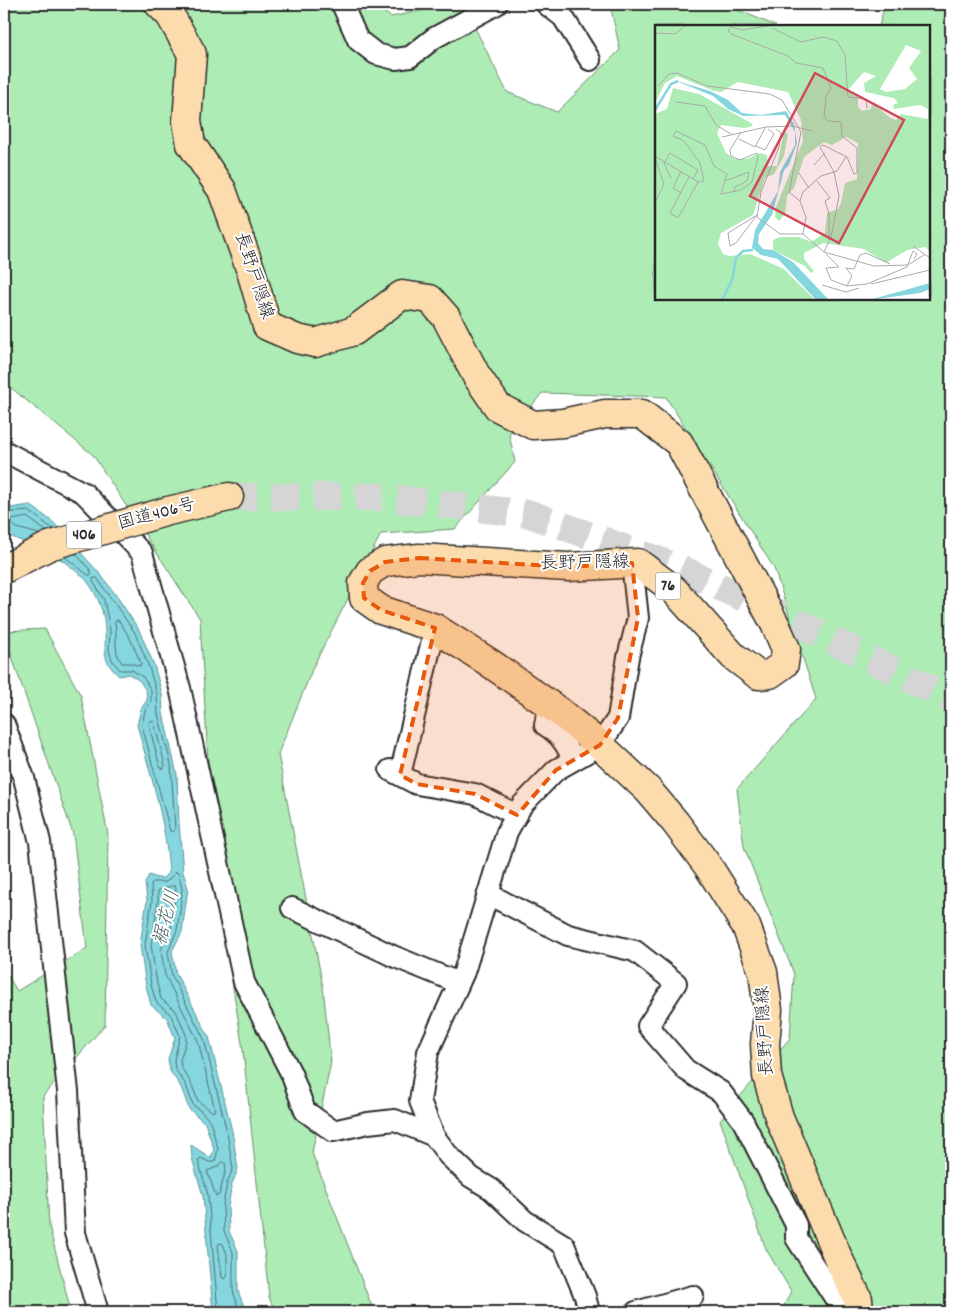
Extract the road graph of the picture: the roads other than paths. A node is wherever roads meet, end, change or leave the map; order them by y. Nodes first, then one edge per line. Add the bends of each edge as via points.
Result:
1 (159, 4) edge
2 (342, 4) edge
3 (497, 4) edge
4 (546, 4) edge
5 (590, 60) dead end
6 (4, 451) edge
7 (229, 498) tunnel mouth
8 (632, 563) junction
9 (4, 569) edge
10 (435, 628) junction
11 (549, 704) junction
12 (4, 724) edge
13 (600, 745) junction
14 (574, 760) junction
15 (516, 815) junction
16 (488, 894) junction
17 (292, 908) dead end
18 (459, 983) junction
19 (434, 1136) junction
20 (693, 1296) dead end
21 (98, 1312) edge
22 (589, 1312) edge
23 (636, 1312) edge
24 (844, 1312) edge
25 (859, 1312) edge

1 - 8 main road, 長野戸隠線 / 76 via 170,14 192,54 187,121 191,144 222,190 268,326 315,343 354,331 402,295 430,299 446,317 476,374 498,407 533,425 563,423 605,414 642,414 679,442 775,624 786,649 784,664 770,674 758,675 733,656 674,590 638,563
2 - 3 street via 358,40 376,54 395,60 410,57 434,38
4 - 5 street via 563,17
6 - 19 street via 84,493 142,553 180,688 244,982 291,1073 305,1112 333,1131 396,1120
7 - 9 main road, 国道406号 / 406, bridge via 168,511 48,546
8 - 10 main road, 長野戸隠線 / 76 via 568,567 419,558 385,562 370,572 363,583 364,598 381,610
8 - 13 street via 638,618 618,718
10 - 11 main road, 長野戸隠線 / 76
10 - 15 street via 395,773 417,784 475,794
11 - 13 main road, 長野戸隠線 / 76
11 - 14 street via 545,726 558,733
12 - 21 street via 24,778 40,842 68,1091 75,1233
13 - 14 street
13 - 25 main road, 長野戸隠線 / 76 via 648,790 675,822 746,926 763,972 768,1010 767,1076 776,1109 858,1299
14 - 15 street via 556,770
15 - 16 street via 507,832
16 - 18 street
16 - 24 street via 568,935 635,951 676,983 648,1026 686,1070 722,1092 743,1121 796,1225 796,1238
17 - 18 street
18 - 19 street via 428,1052 420,1101
19 - 22 street via 471,1177 491,1189 525,1221 564,1245
20 - 23 street

